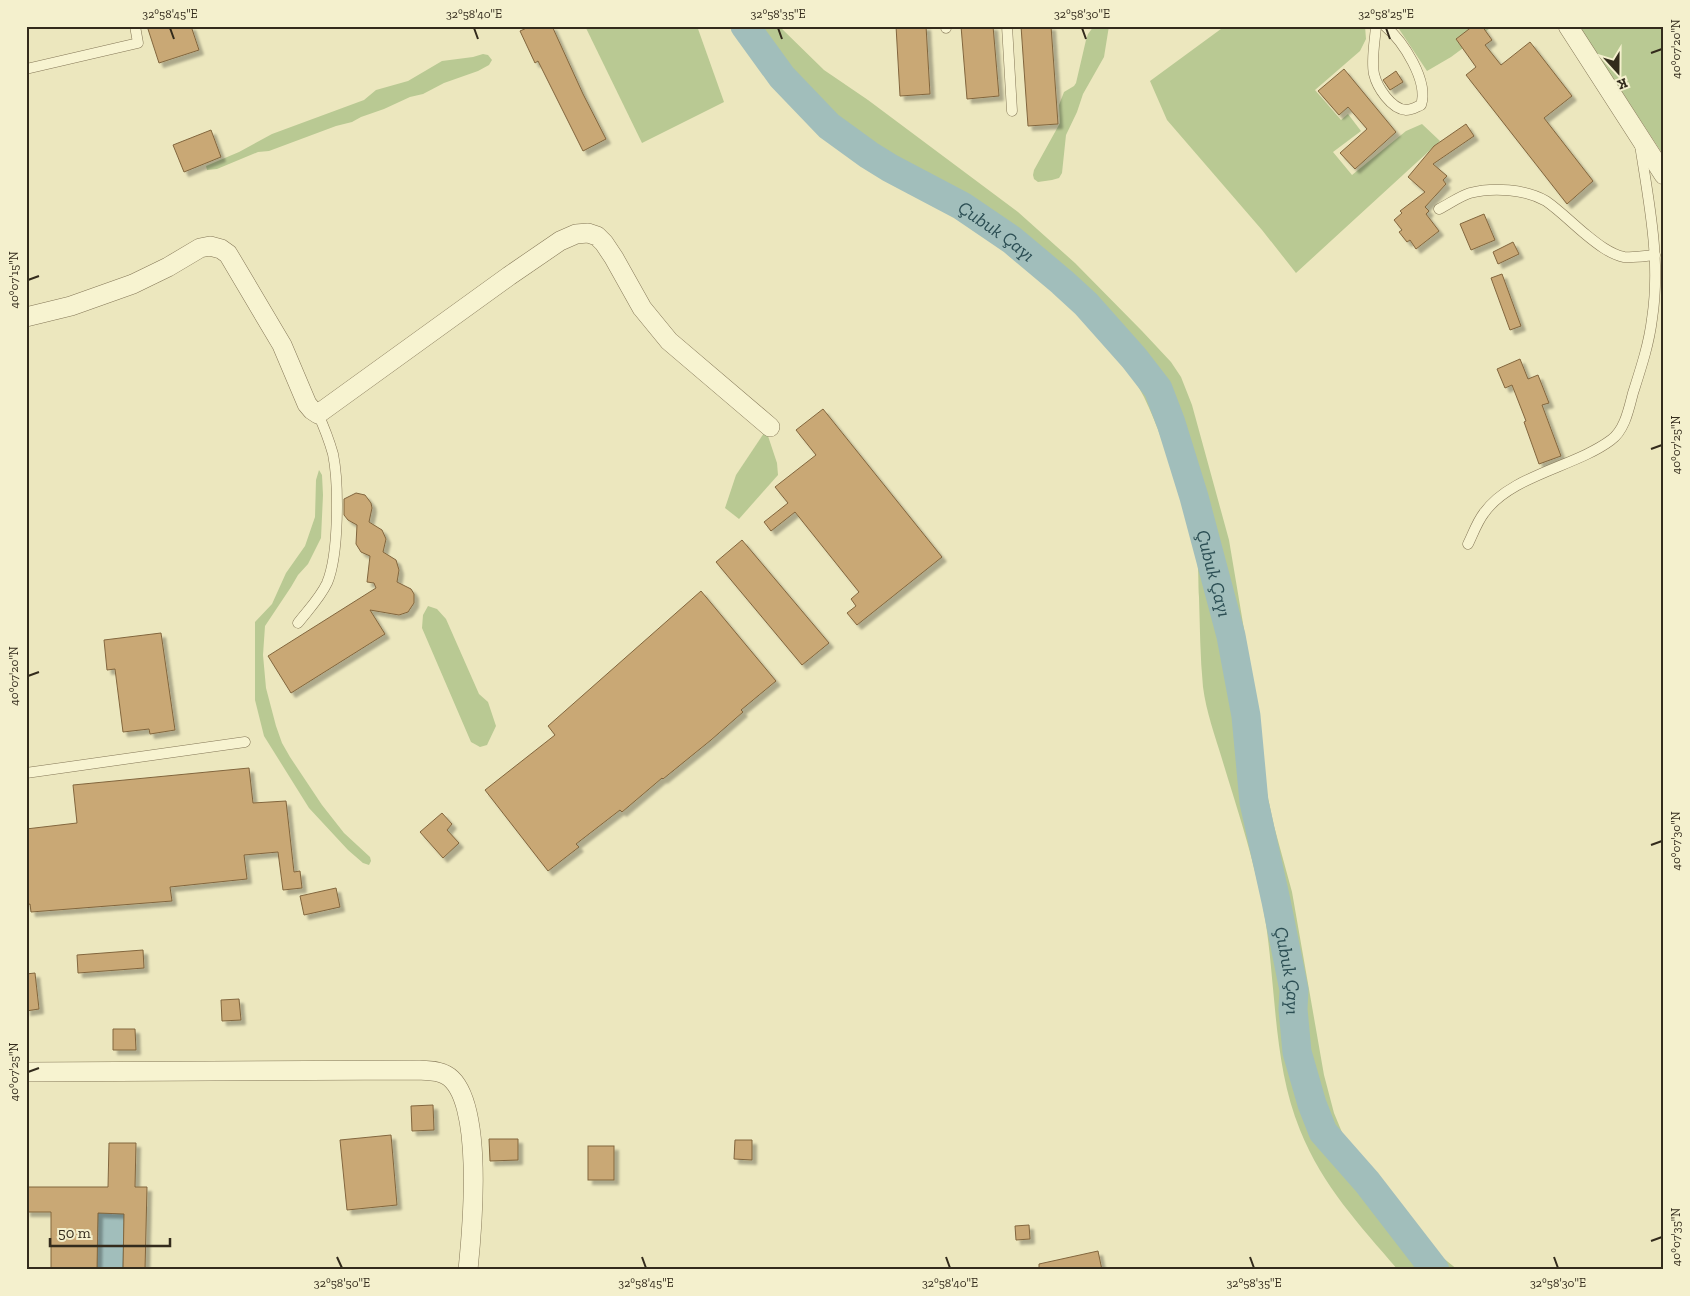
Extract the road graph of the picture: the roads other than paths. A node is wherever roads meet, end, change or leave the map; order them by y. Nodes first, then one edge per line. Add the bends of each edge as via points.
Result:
1 (135, 26) edge
2 (1007, 26) edge
3 (1376, 26) edge
4 (1385, 26) edge
5 (1568, 26) edge
6 (26, 69) edge
7 (1012, 111) dead end
8 (1638, 136) junction
9 (1664, 175) edge
10 (1439, 209) dead end
11 (1655, 255) junction
12 (26, 317) edge
13 (318, 414) junction
14 (770, 428) dead end
15 (1468, 544) dead end
16 (298, 623) dead end
17 (245, 742) dead end
18 (26, 773) edge
19 (26, 1072) edge
20 (468, 1270) edge

1 - 6 lane via 138,43
2 - 7 lane
3 - 4 lane via 1373,72 1377,84 1396,107 1414,109 1421,105 1423,99 1421,84 1402,44
5 - 8 street
8 - 9 street
8 - 11 lane
10 - 11 lane via 1469,193 1515,191 1546,201 1610,252 1623,257
11 - 15 lane via 1652,320 1621,428 1613,439 1599,448 1548,470 1507,493 1484,513
12 - 13 street via 71,306 133,284 200,248 221,249 228,254 282,345 308,404
13 - 14 street via 560,241 588,233 604,243 642,308 669,341
13 - 16 lane via 327,434 336,472 335,540 327,582
17 - 18 lane
19 - 20 street via 419,1070 446,1075 458,1089 470,1125 473,1194

